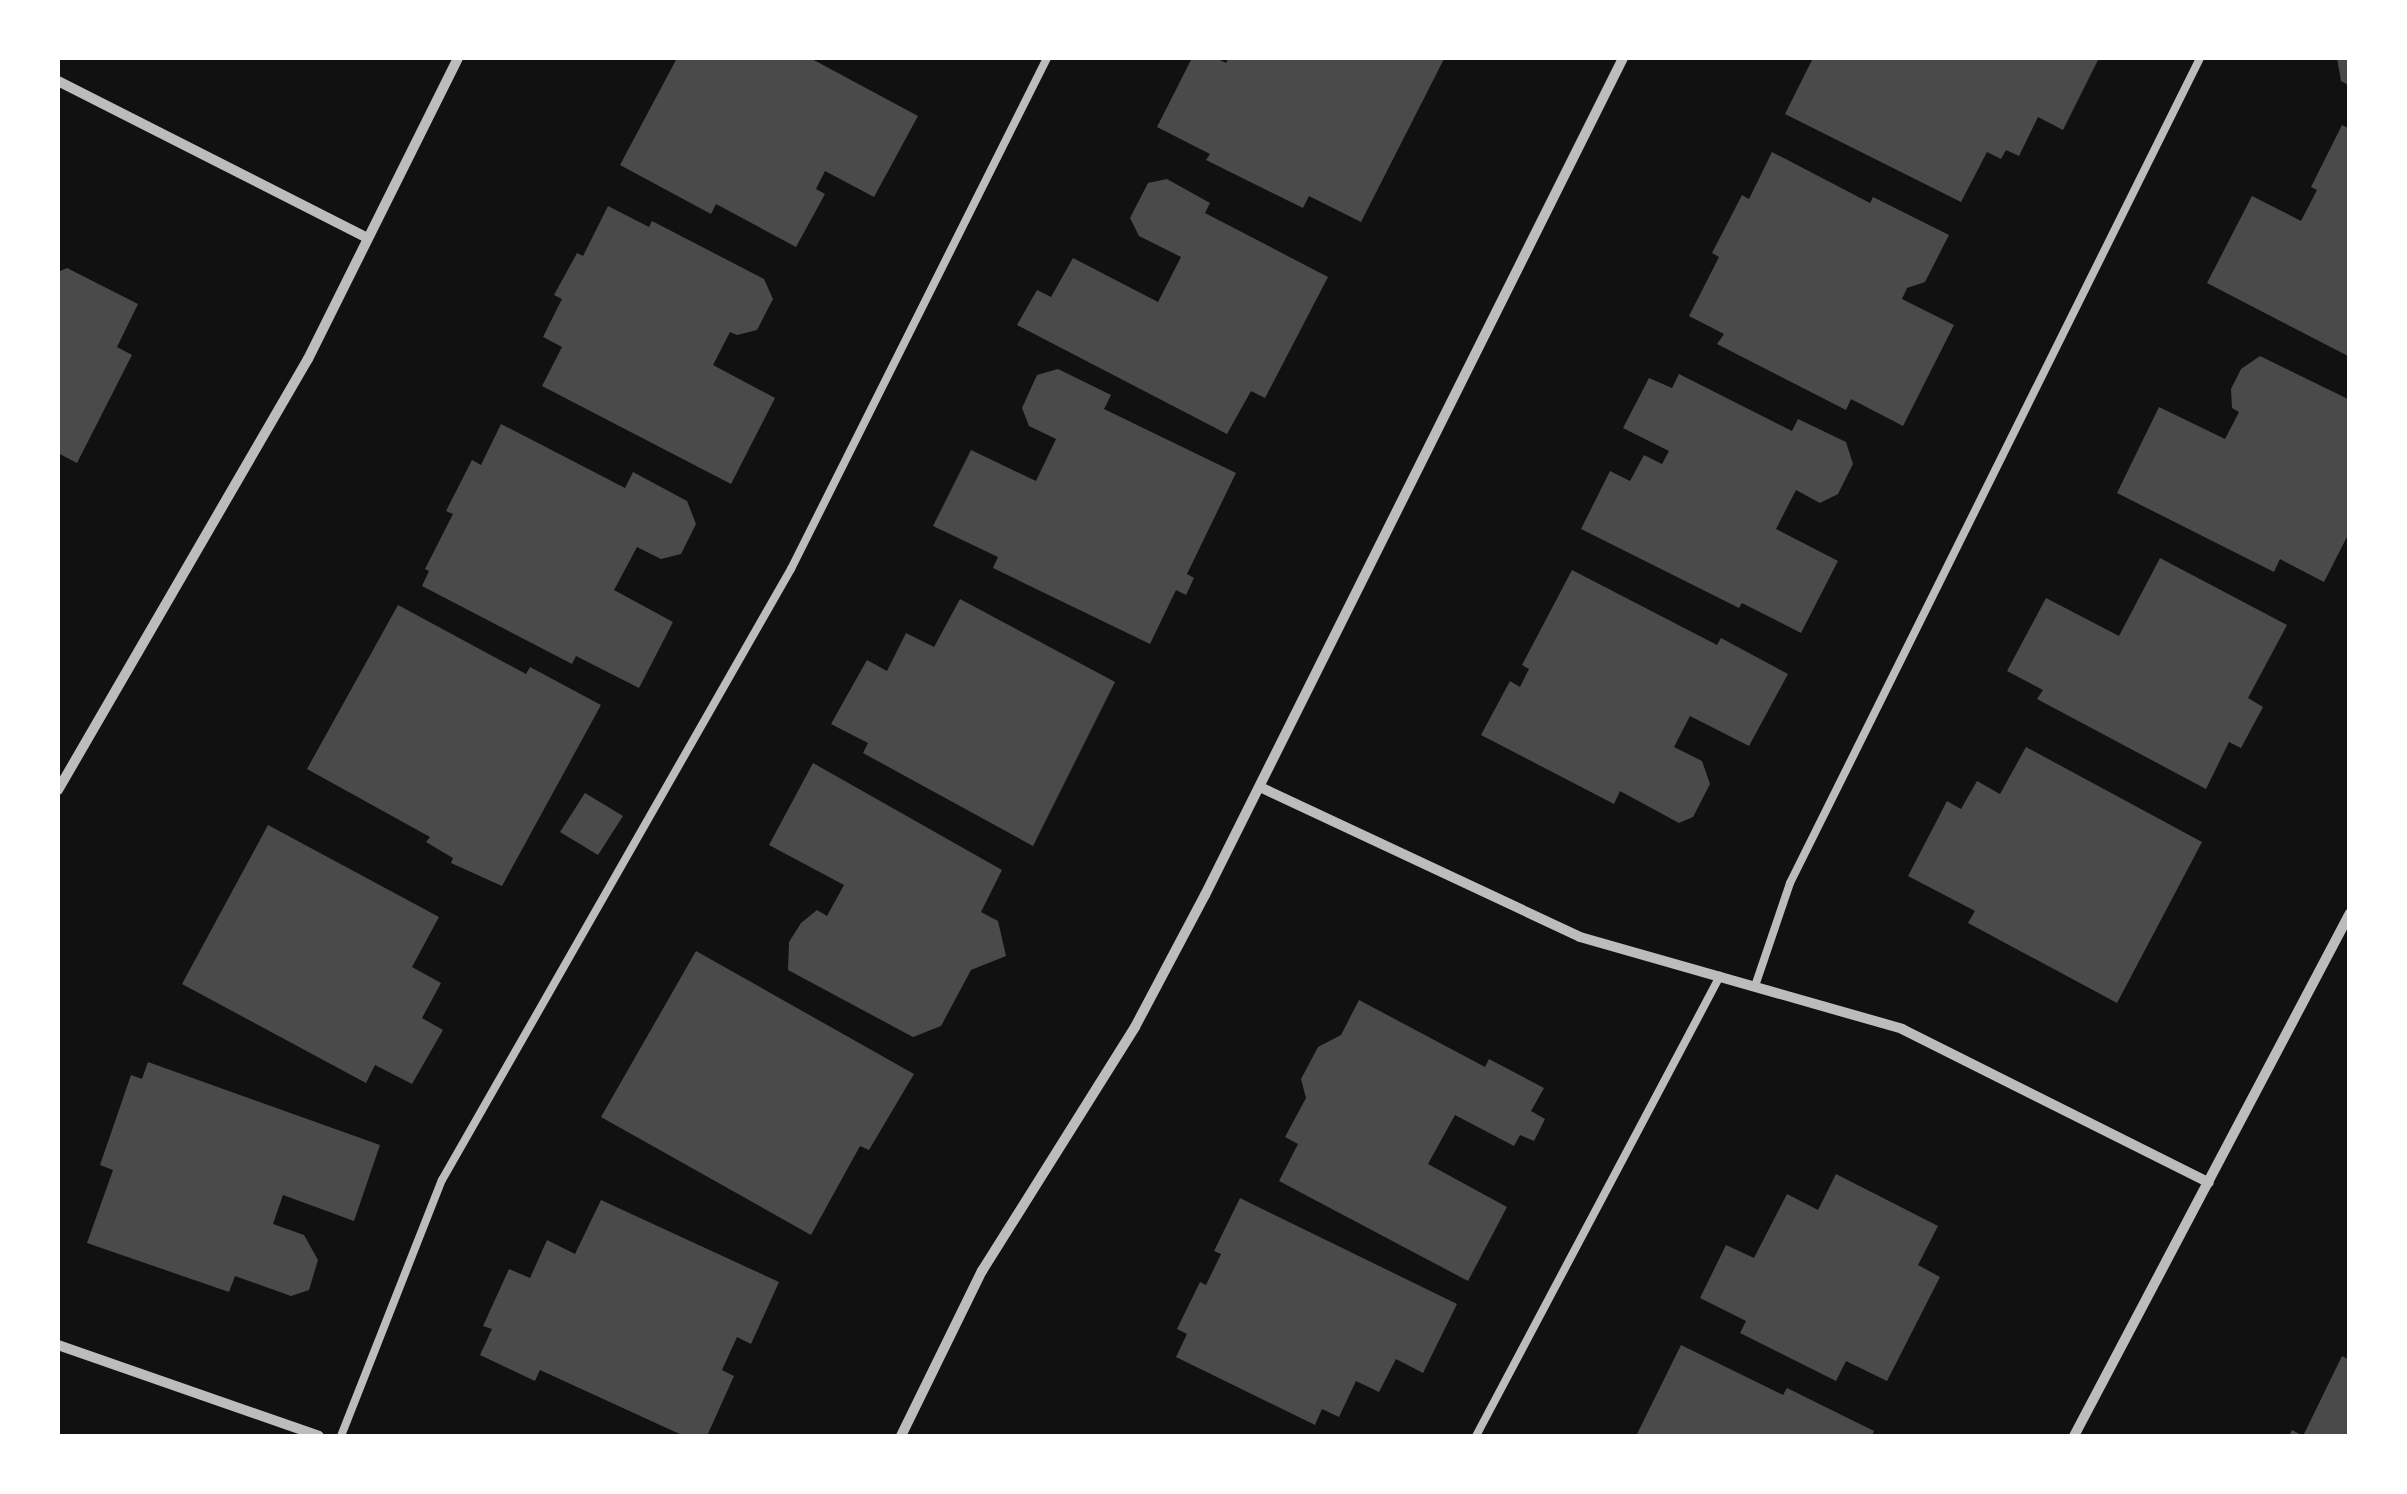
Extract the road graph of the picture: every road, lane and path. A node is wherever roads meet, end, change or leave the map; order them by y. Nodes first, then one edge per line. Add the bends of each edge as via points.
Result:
1 (458, 58) edge
2 (1047, 58) edge
3 (1623, 58) edge
4 (2200, 58) edge
5 (58, 81) edge
6 (368, 238) junction
7 (1260, 787) junction
8 (58, 790) edge
9 (2350, 913) edge
10 (1720, 976) junction
11 (1754, 986) junction
12 (2209, 1184) junction
13 (58, 1345) edge
14 (319, 1436) edge
15 (341, 1436) edge
16 (901, 1436) edge
17 (1476, 1436) edge
18 (2074, 1436) edge

1 - 6 street
2 - 15 lane via 791,570 442,1180
3 - 7 street
4 - 11 lane via 1790,883
5 - 6 street
6 - 8 street via 308,359
7 - 10 street via 1580,937
7 - 16 street via 1135,1027 982,1271
9 - 12 street
10 - 11 street
10 - 17 lane
11 - 12 street via 1902,1029
12 - 18 street
13 - 14 street

